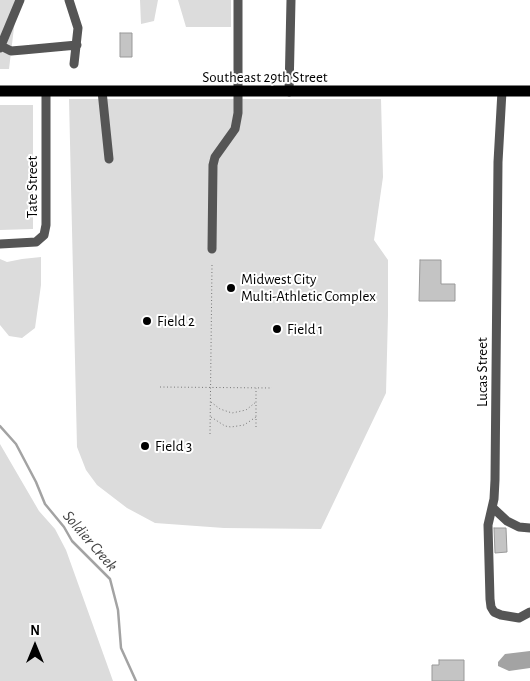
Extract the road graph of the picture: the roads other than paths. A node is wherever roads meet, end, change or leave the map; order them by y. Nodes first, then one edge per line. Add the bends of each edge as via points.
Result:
1 (20, 0) edge
2 (69, 0) edge
3 (238, 0) edge
4 (291, 0) edge
5 (77, 45) junction
6 (0, 47) edge
7 (74, 64) dead end
8 (0, 91) edge
9 (46, 91) junction
10 (102, 91) junction
11 (502, 91) junction
12 (530, 91) edge
13 (238, 92) junction
14 (289, 92) junction
15 (109, 159) dead end
16 (0, 244) edge
17 (212, 249) dead end
18 (493, 508) junction
19 (530, 528) edge
20 (530, 612) edge

1 - 6 street
2 - 5 street via 78,28
3 - 13 street
4 - 14 street
5 - 6 street via 23,50
5 - 7 street
8 - 9 main road, Southeast 29th Street
9 - 10 main road, Southeast 29th Street
9 - 16 street, Tate Street via 44,235 36,242
10 - 13 main road, Southeast 29th Street
10 - 15 street
11 - 12 main road, Southeast 29th Street
11 - 14 main road, Southeast 29th Street
11 - 18 street, Lucas Street
13 - 14 main road, Southeast 29th Street
13 - 17 street via 235,129 213,165
18 - 19 street via 507,521
18 - 20 street, Lucas Street via 488,525 491,607 494,612 519,618

